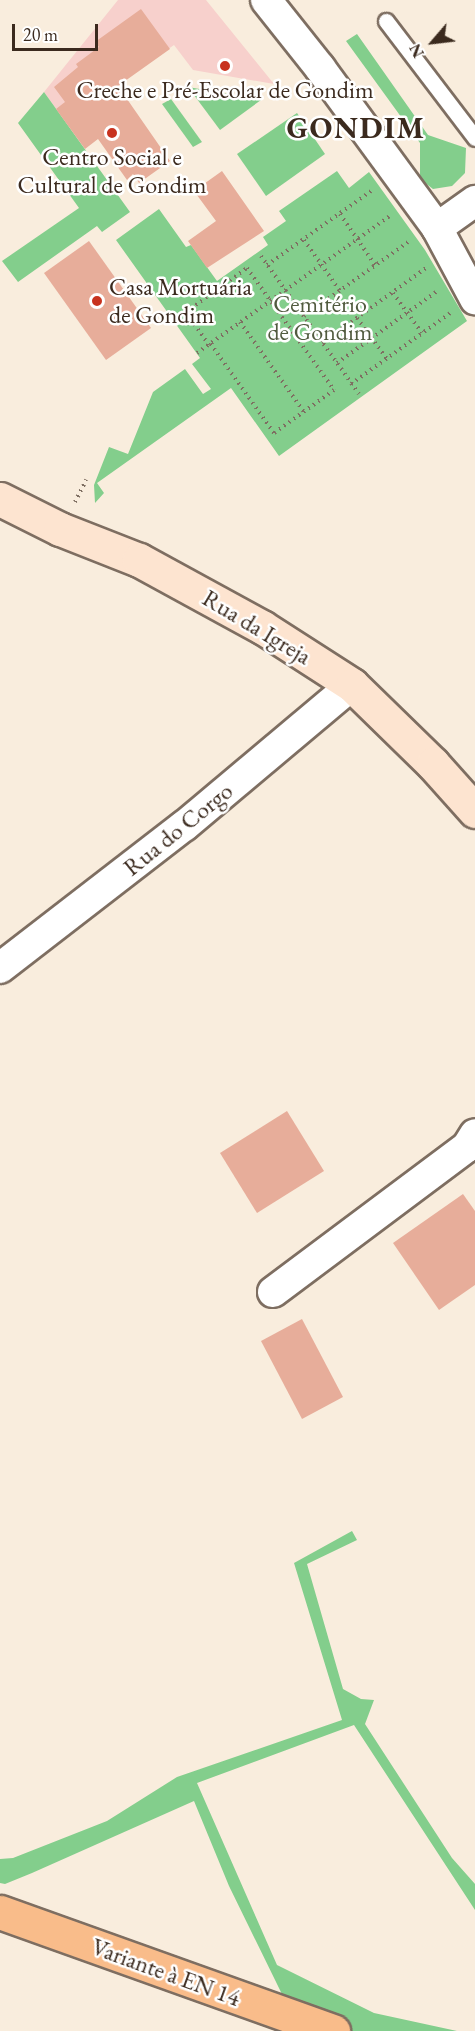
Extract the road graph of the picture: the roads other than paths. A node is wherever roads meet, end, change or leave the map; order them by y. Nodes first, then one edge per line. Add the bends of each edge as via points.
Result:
1 (266, 0) edge
2 (386, 21) dead end
3 (475, 138) edge
4 (475, 201) edge
5 (425, 234) junction
6 (465, 304) edge
7 (0, 499) edge
8 (352, 685) junction
9 (475, 811) edge
10 (0, 968) edge
11 (475, 1134) edge
12 (273, 1292) dead end
13 (0, 1912) edge
14 (333, 2031) edge

1 - 5 street via 320,68
2 - 3 lane
4 - 5 street
5 - 6 street
7 - 8 street, Rua da Igreja via 60,529 139,560 262,627
8 - 9 street, Rua da Igreja
8 - 10 street, Rua do Corgo via 184,826
11 - 12 street via 467,1147
13 - 14 main road, Variante à EN 14

